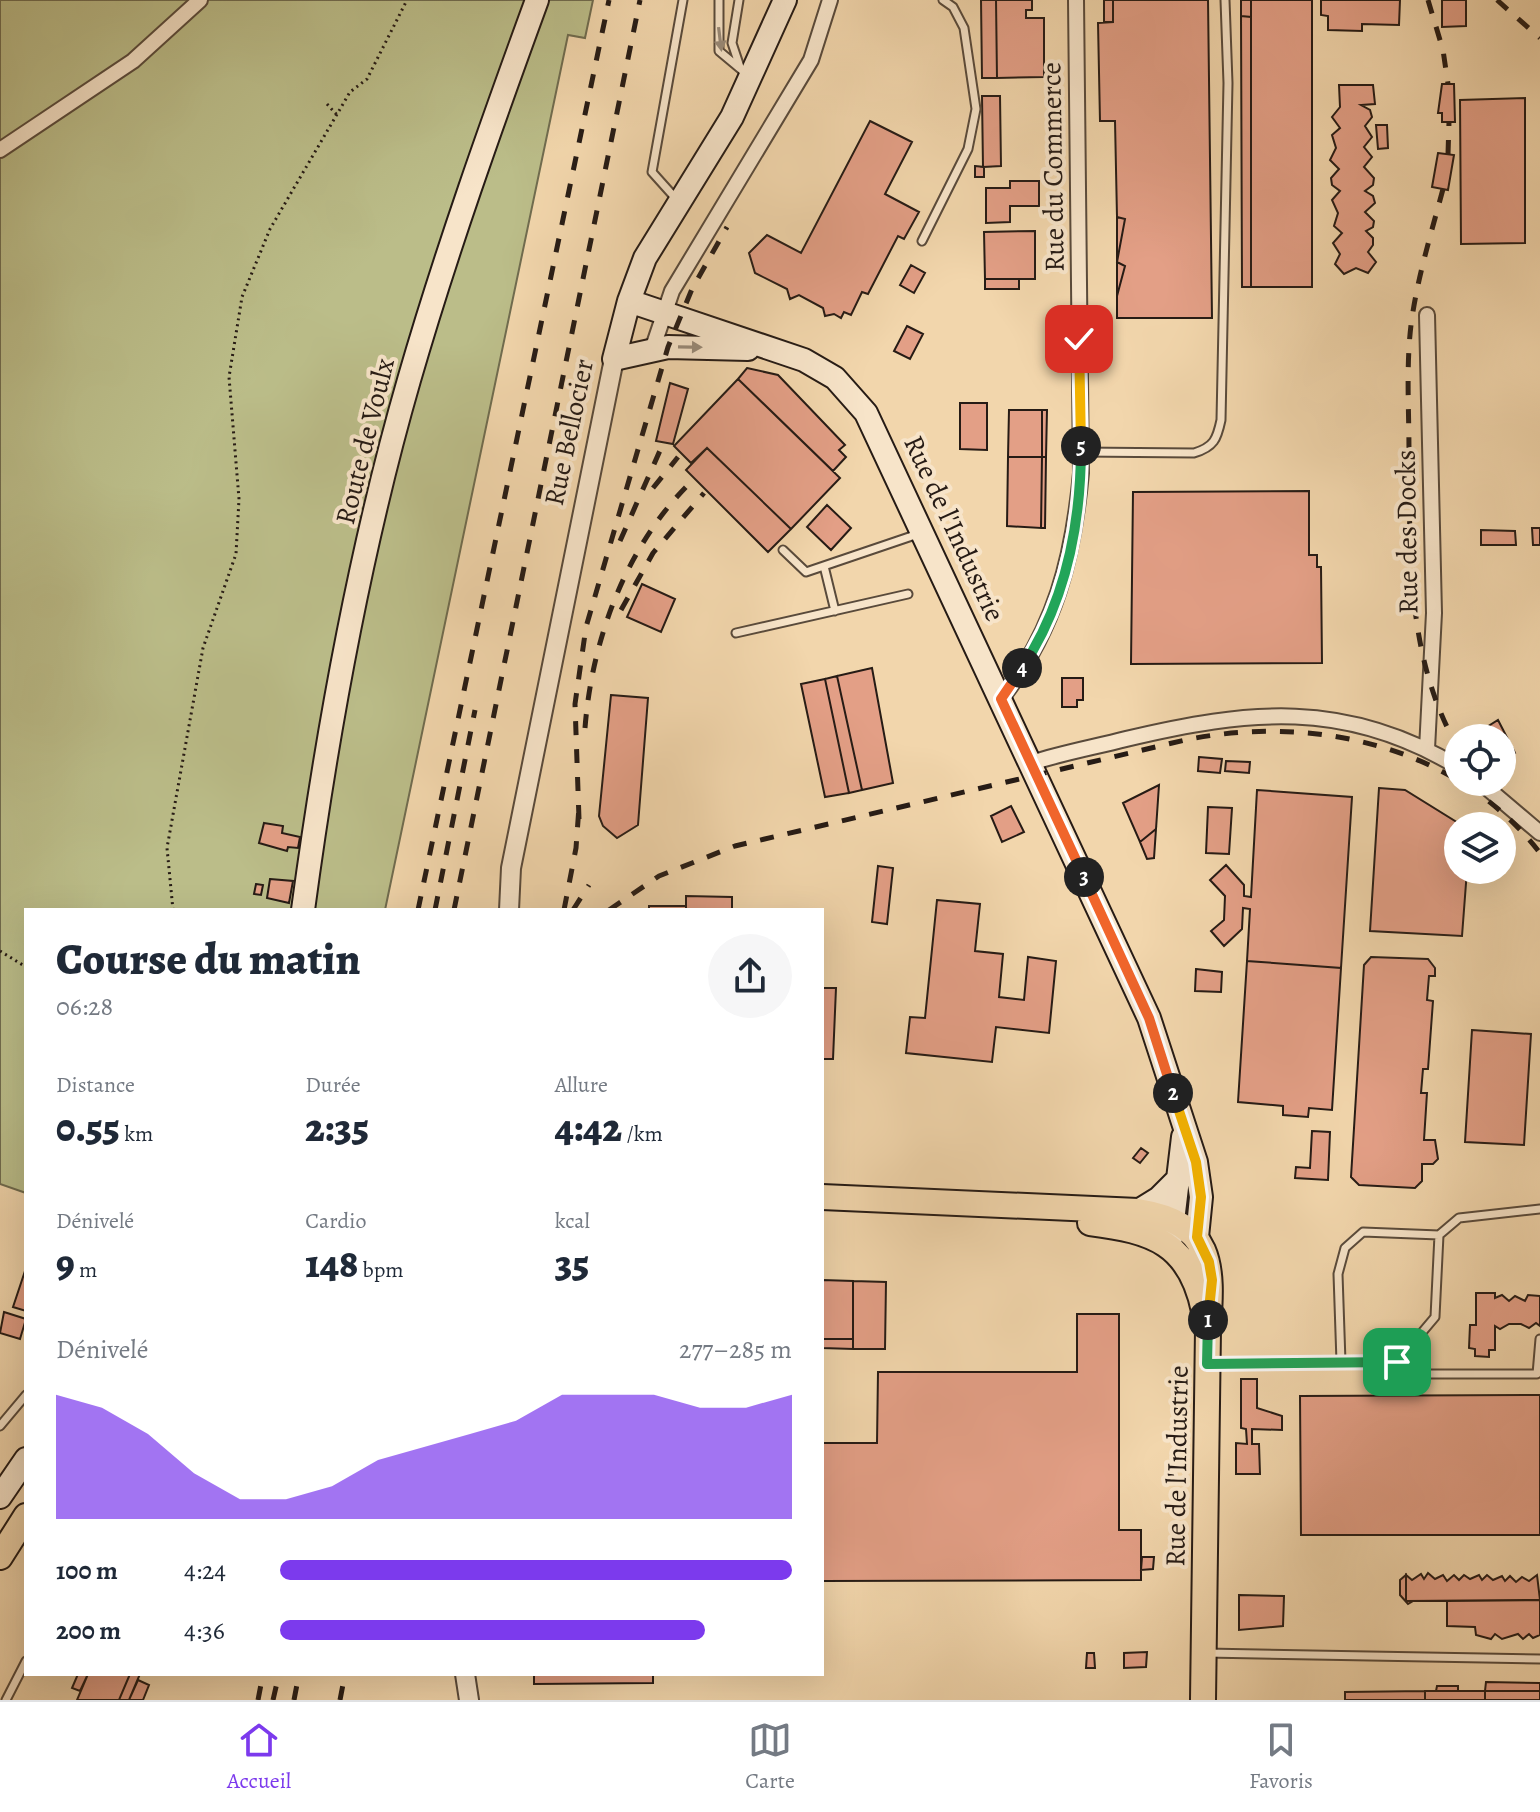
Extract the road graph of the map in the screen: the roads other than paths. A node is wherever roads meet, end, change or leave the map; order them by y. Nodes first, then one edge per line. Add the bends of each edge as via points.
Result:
1 (200, 0) edge
2 (537, 0) edge
3 (683, 0) edge
4 (719, 0) edge
5 (739, 0) edge
6 (785, 0) edge
7 (830, 0) edge
8 (943, 0) edge
9 (1076, 0) edge
10 (1225, 0) edge
11 (746, 74) junction
12 (0, 150) edge
13 (678, 202) junction
14 (922, 241) dead end
15 (629, 301) junction
16 (664, 313) junction
17 (1427, 315) dead end
18 (769, 349) junction
19 (652, 350) junction
20 (614, 359) junction
21 (1081, 452) junction
22 (924, 532) junction
23 (783, 550) dead end
24 (824, 566) junction
25 (908, 594) dead end
26 (835, 611) junction
27 (736, 633) dead end
28 (1001, 699) junction
29 (1427, 749) junction
30 (1444, 759) edge
31 (1031, 763) junction
32 (1496, 796) edge
33 (1540, 833) edge
34 (303, 908) edge
35 (509, 908) edge
36 (1183, 1132) junction
37 (1180, 1177) junction
38 (824, 1197) edge
39 (945, 1205) junction
40 (1540, 1209) edge
41 (1138, 1211) junction
42 (1186, 1229) junction
43 (1439, 1235) junction
44 (1540, 1339) edge
45 (1341, 1362) junction
46 (1397, 1362) junction
47 (1207, 1364) junction
48 (24, 1397) edge
49 (0, 1426) edge
50 (24, 1462) edge
51 (0, 1497) edge
52 (24, 1519) edge
53 (0, 1557) edge
54 (1204, 1653) junction
55 (1540, 1659) edge
56 (24, 1665) edge
57 (465, 1676) edge
58 (6, 1700) edge
59 (469, 1700) edge
60 (1203, 1700) edge

1 - 12 street via 133,61
2 - 34 main road, Route de Voulx via 475,174 390,449 323,760
3 - 13 lane via 652,172
4 -> 11 lane via 719,51
5 - 11 lane via 732,43
6 - 11 main road, Rue Bellocier
7 - 16 street via 811,60 672,291
8 - 14 lane via 964,28 976,109 968,149
9 - 21 street, Rue du Commerce
10 - 21 lane via 1217,439 1194,453
11 - 13 main road, Rue Bellocier
13 - 15 main road, Rue Bellocier via 645,258
15 - 16 main road, Rue de l'Industrie
15 - 20 main road, Rue Bellocier
16 - 18 main road, Rue de l'Industrie
16 - 19 street
17 - 29 street, Rue des Docks via 1434,613
19 -> 18 main road
18 - 22 main road, Rue de l'Industrie via 821,368 848,390 884,444
19 - 20 main road
20 - 35 street, Rue Bellocier via 511,868
21 - 28 street, Rue du Commerce via 1075,535 1056,604 1037,646
22 - 24 lane
22 - 28 main road, Rue de l'Industrie
23 - 24 lane via 806,572
24 - 26 lane
25 - 26 lane
26 - 27 lane
28 - 31 main road, Rue de l'Industrie
29 - 30 street
29 - 31 street via 1345,724 1255,716 1194,723
31 - 36 main road, Rue de l'Industrie via 1149,1018
32 - 33 street
36 - 37 main road
36 - 42 main road, Rue de l'Industrie via 1196,1162 1201,1197
37 - 41 main road
37 - 42 main road
38 - 39 main road
39 - 41 main road
39 - 42 main road via 1128,1228
40 - 43 lane via 1459,1218
41 - 42 main road
42 - 47 main road, Rue de l'Industrie via 1208,1329
43 - 45 lane via 1363,1232 1345,1248 1338,1274
43 - 46 lane via 1435,1317
44 - 46 lane via 1537,1374 1423,1374
45 - 46 lane
45 - 47 lane
47 - 54 main road, Rue de l'Industrie
48 - 49 lane
50 - 51 main road
52 - 53 main road
54 - 55 lane
54 - 60 main road, Rue de l'Industrie
56 - 58 lane
57 - 59 street

